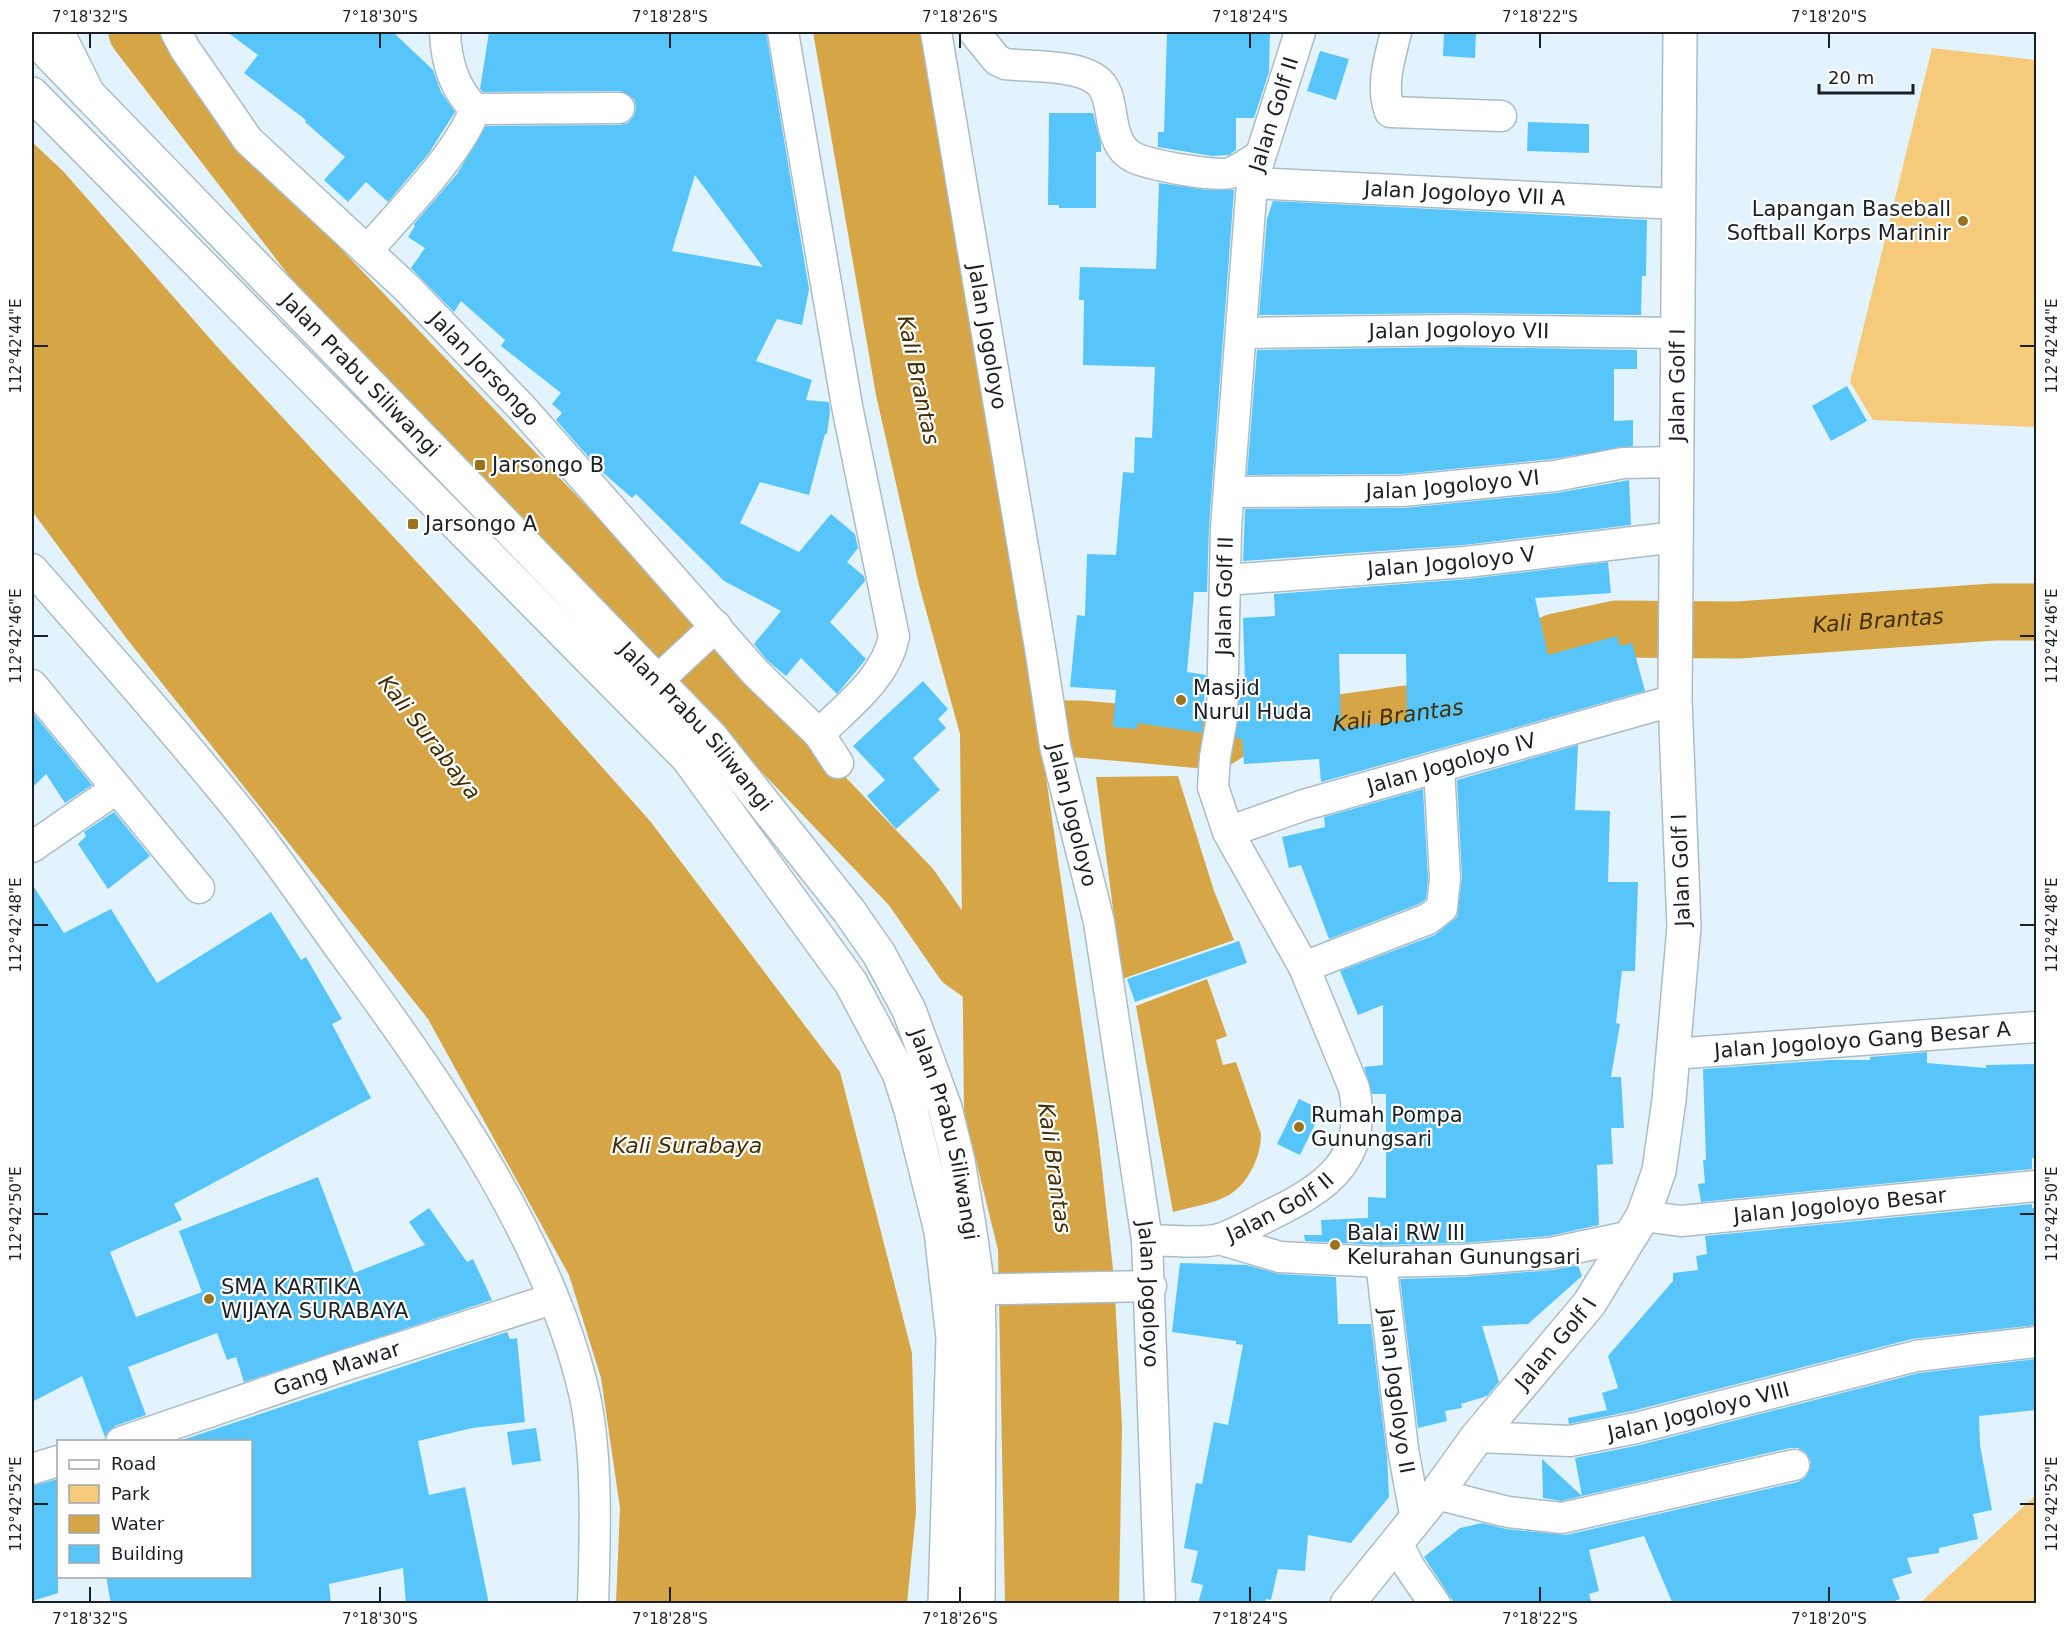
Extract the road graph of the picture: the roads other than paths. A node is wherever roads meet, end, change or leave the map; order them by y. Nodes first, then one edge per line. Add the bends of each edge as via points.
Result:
1 (57, 32) edge
2 (176, 32) edge
3 (445, 32) edge
4 (783, 32) edge
5 (936, 32) edge
6 (1300, 32) edge
7 (1396, 32) edge
8 (1680, 32) edge
9 (975, 33) edge
10 (32, 36) edge
11 (32, 94) edge
12 (87, 94) junction
13 (619, 108) dead end
14 (475, 109) junction
15 (1500, 116) dead end
16 (1255, 170) junction
17 (1678, 204) junction
18 (368, 250) junction
19 (1241, 333) junction
20 (1677, 333) junction
21 (1676, 462) junction
22 (1229, 492) junction
23 (1676, 537) junction
24 (32, 570) edge
25 (1226, 580) junction
26 (713, 629) junction
27 (659, 679) junction
28 (32, 685) edge
29 (1675, 700) junction
30 (819, 734) junction
31 (838, 763) dead end
32 (1439, 767) junction
33 (116, 789) junction
34 (1228, 832) junction
35 (32, 847) edge
36 (199, 888) dead end
37 (1304, 967) junction
38 (2037, 1027) edge
39 (1681, 1053) junction
40 (2037, 1186) edge
41 (1638, 1226) junction
42 (1219, 1239) junction
43 (1147, 1240) junction
44 (1380, 1262) junction
45 (1137, 1287) junction
46 (974, 1290) junction
47 (552, 1299) junction
48 (2037, 1342) edge
49 (1477, 1437) junction
50 (127, 1440) edge
51 (57, 1461) edge
52 (1794, 1465) dead end
53 (32, 1469) edge
54 (1436, 1494) junction
55 (1407, 1532) junction
56 (593, 1604) edge
57 (945, 1604) edge
58 (978, 1604) edge
59 (1160, 1604) edge
60 (1347, 1604) edge
61 (1435, 1604) edge

1 - 12 main road
2 - 18 street, Jalan Jorsongo via 248,140
3 - 14 street via 446,51 462,97
4 - 30 street via 847,406 894,637 890,657 880,673
5 - 43 street, Jalan Jogoloyo via 1053,732 1099,922
6 - 16 street, Jalan Golf II
7 - 15 street via 1386,76 1385,99 1390,111
8 - 17 main road, Jalan Golf I
9 - 16 street via 1005,64 1066,69 1100,82 1107,94 1116,137 1124,151 1134,158 1187,170
10 - 12 main road, Jalan Prabu Siliwangi
11 - 46 main road, Jalan Prabu Siliwangi via 688,758 821,938 879,1030 911,1110 941,1231
12 - 27 main road, Jalan Prabu Siliwangi
13 - 14 street
14 - 18 street via 453,150
16 - 17 street, Jalan Jogoloyo VII A
16 - 19 street, Jalan Golf II
17 - 20 main road, Jalan Golf I
18 - 26 street, Jalan Jorsongo via 522,408
19 - 20 street, Jalan Jogoloyo VII
19 - 22 street, Jalan Golf II
20 - 21 main road, Jalan Golf I
21 - 22 street, Jalan Jogoloyo VI via 1623,463 1555,476 1402,491
21 - 23 main road, Jalan Golf I
22 - 25 street, Jalan Golf II
23 - 25 street, Jalan Jogoloyo V via 1466,562
23 - 29 main road, Jalan Golf I
24 - 47 street via 242,814 411,1045 449,1100 492,1177 537,1259
25 - 34 street, Jalan Golf II via 1222,718 1213,787
26 - 27 street
26 - 30 street, Jalan Jorsongo
27 - 46 main road, Jalan Prabu Siliwangi via 711,737 849,911 879,954 909,1010 945,1108 958,1161
28 - 33 street
29 - 32 street, Jalan Jogoloyo IV
29 - 39 main road, Jalan Golf I via 1684,927
30 - 31 street, Jalan Jorsongo
32 - 34 street, Jalan Jogoloyo IV
32 - 37 street via 1445,879 1442,908 1428,919
33 - 35 street
33 - 36 street
34 - 37 street, Jalan Golf II
37 - 42 street, Jalan Golf II via 1354,1088 1358,1106 1352,1147 1328,1182 1308,1196
38 - 39 street, Jalan Jogoloyo Gang Besar A
39 - 41 main road, Jalan Golf I via 1659,1171
40 - 41 street, Jalan Jogoloyo Besar
41 - 44 street, Jalan Jogoloyo Besar via 1551,1253
41 - 49 main road, Jalan Golf I via 1589,1304
42 - 43 street, Jalan Golf II
42 - 44 street, Jalan Jogoloyo Besar via 1280,1257
43 - 45 street, Jalan Jogoloyo
44 - 55 street, Jalan Jogoloyo II via 1403,1449
45 - 46 street
45 - 59 street, Jalan Jogoloyo
46 - 57 main road, Jalan Prabu Siliwangi via 953,1338
46 - 58 main road, Jalan Prabu Siliwangi
47 - 50 street, Gang Mawar
47 - 56 street via 577,1366 590,1424
48 - 49 street, Jalan Jogoloyo VIII via 1916,1356 1636,1428 1570,1441
49 - 54 main road, Jalan Golf I
51 - 53 street
52 - 54 street via 1562,1518 1508,1512
54 - 55 main road, Jalan Golf I
55 - 60 main road, Jalan Golf I
55 - 61 street, Jalan Jogoloyo II via 1410,1568

